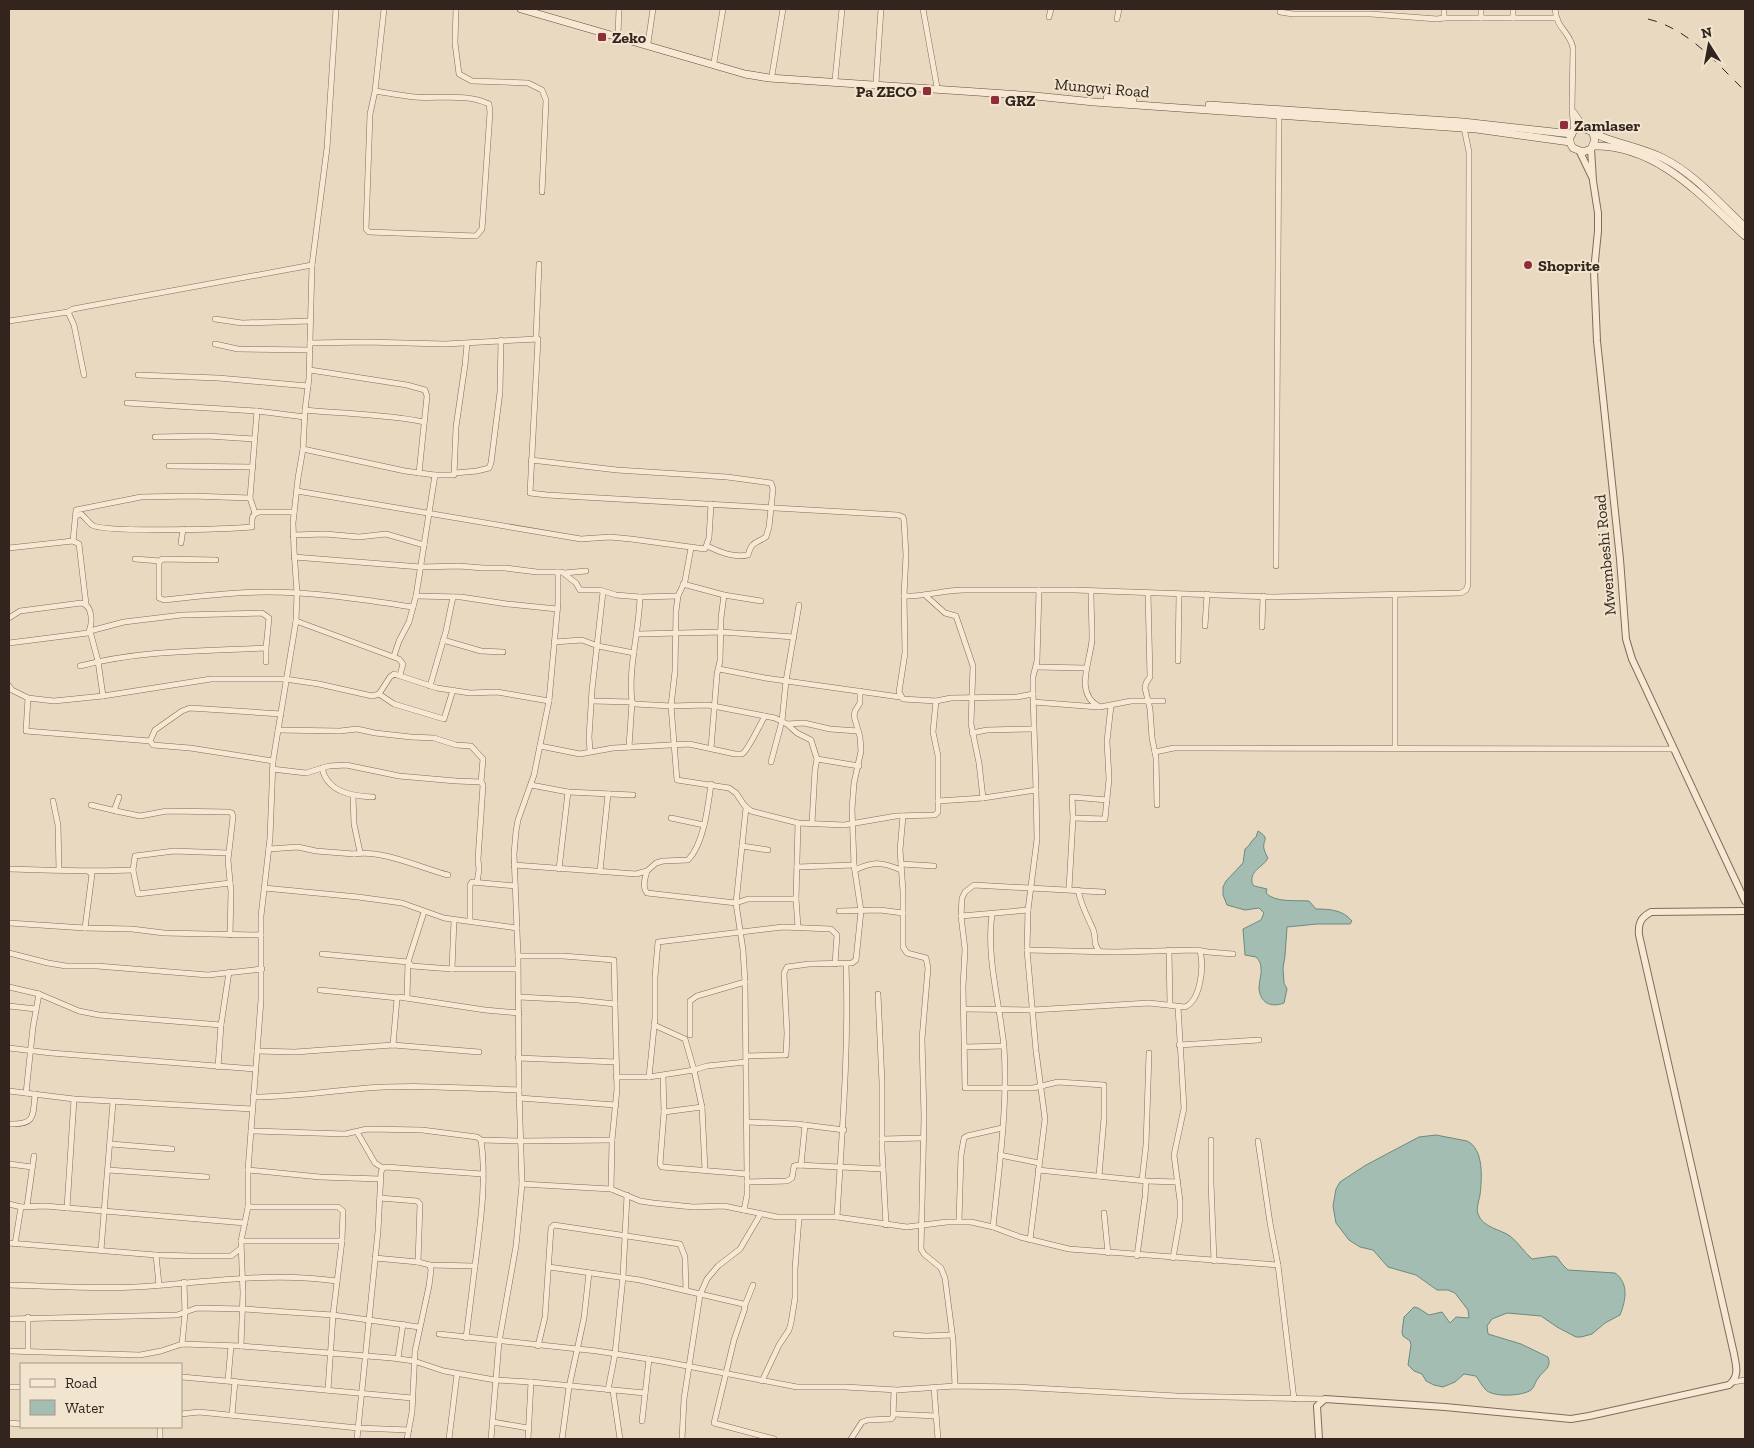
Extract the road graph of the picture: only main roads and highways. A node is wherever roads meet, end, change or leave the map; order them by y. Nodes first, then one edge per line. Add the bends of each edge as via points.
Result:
1 (521, 9) edge
2 (536, 9) edge
3 (1280, 113) junction
4 (1588, 130) junction
5 (1573, 132) junction
6 (1570, 142) junction
7 (1592, 147) junction
8 (1745, 227) edge
9 (1745, 236) edge

1 - 3 main road, Mungwi Road via 763,77
2 - 3 main road, Mungwi Road via 746,72
3 - 5 main road, Mungwi Road via 1463,122
3 - 6 main road, Mungwi Road via 1464,128
4 - 5 main road
4 - 7 main road via 1594,137
4 - 8 main road via 1675,165 1706,189
5 - 6 main road
6 - 7 main road via 1580,152
7 - 9 main road via 1606,146 1630,152 1666,167 1696,188

